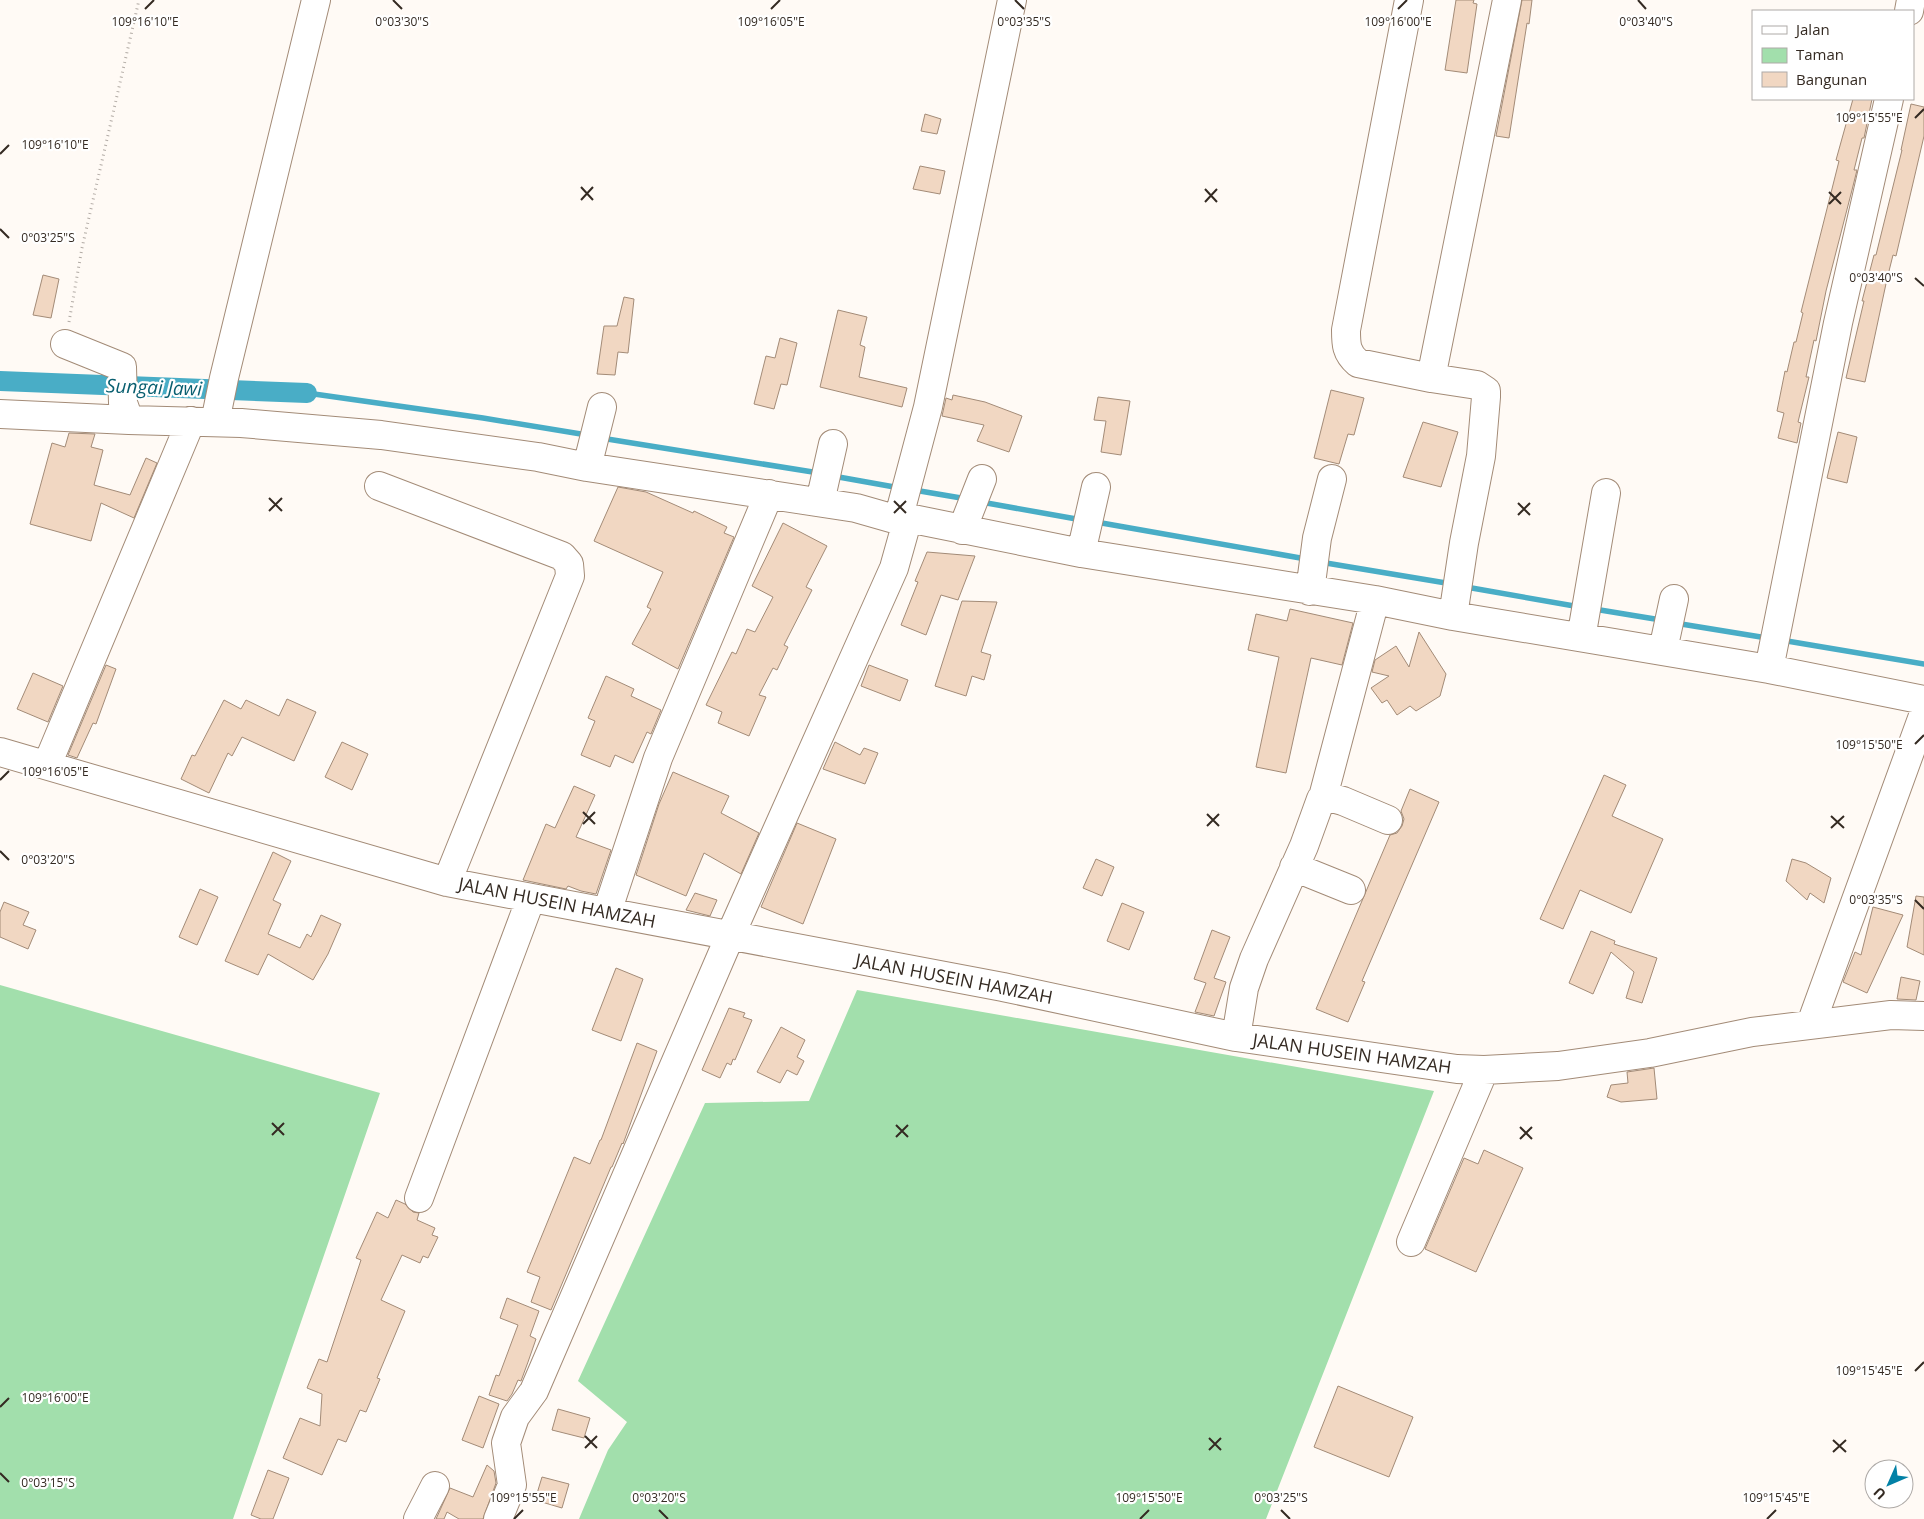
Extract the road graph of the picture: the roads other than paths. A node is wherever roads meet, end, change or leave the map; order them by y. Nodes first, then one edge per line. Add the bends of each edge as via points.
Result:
1 (316, 0) edge
2 (1012, 0) edge
3 (1409, 0) edge
4 (1507, 0) edge
5 (1889, 100) edge
6 (65, 344) road end
7 (1431, 378) junction
8 (126, 412) junction
9 (600, 413) dead end
10 (0, 414) edge
11 (208, 419) junction
12 (832, 449) dead end
13 (588, 462) junction
14 (1332, 479) dead end
15 (380, 486) dead end
16 (980, 486) dead end
17 (1094, 493) dead end
18 (1606, 493) dead end
19 (769, 494) junction
20 (821, 496) junction
21 (903, 515) junction
22 (964, 527) junction
23 (1081, 548) junction
24 (1311, 585) junction
25 (1375, 600) junction
26 (1674, 600) dead end
27 (1454, 608) junction
28 (1582, 632) junction
29 (1665, 643) junction
30 (1770, 668) junction
31 (1924, 700) edge
32 (1924, 713) edge
33 (0, 752) edge
34 (47, 765) junction
35 (1323, 796) junction
36 (1388, 820) dead end
37 (1294, 867) junction
38 (447, 882) junction
39 (1351, 890) dead end
40 (531, 898) junction
41 (606, 912) junction
42 (730, 936) junction
43 (1924, 1016) edge
44 (1811, 1024) junction
45 (1236, 1037) junction
46 (1484, 1070) junction
47 (419, 1198) dead end
48 (1411, 1242) dead end
49 (435, 1486) dead end
50 (418, 1519) edge
51 (498, 1519) edge

1 - 11 street via 224,378
2 - 21 street
3 - 7 street via 1346,330 1346,344 1351,357 1358,363
4 - 7 street
5 - 30 street via 1838,323
6 - 8 street via 122,367
7 - 27 street via 1477,385 1486,391 1481,456
8 - 10 street
8 - 11 street
9 - 13 street
11 - 13 street via 381,435
11 - 34 street
12 - 20 street
13 - 19 street
14 - 24 street via 1317,538
15 - 38 street via 562,556 569,564 570,576
16 - 22 street
17 - 23 street
18 - 28 street
19 - 20 street
19 - 41 street via 658,758
20 - 21 street via 856,508
21 - 22 street
21 - 42 street via 894,568
22 - 23 street
23 - 24 street
24 - 25 street
25 - 27 street
25 - 35 street
26 - 29 street
27 - 28 street
28 - 29 street
29 - 30 street
30 - 31 street
32 - 44 street
33 - 34 street, JALAN HUSEIN HAMZAH
34 - 38 street, JALAN HUSEIN HAMZAH
35 - 36 street
35 - 37 street
37 - 39 street
37 - 45 street via 1244,988
38 - 40 street, JALAN HUSEIN HAMZAH
40 - 41 street, JALAN HUSEIN HAMZAH
40 - 47 street
41 - 42 street, JALAN HUSEIN HAMZAH
42 - 45 street, JALAN HUSEIN HAMZAH via 1003,987
42 - 51 street via 534,1391 515,1416 506,1443 512,1485
43 - 44 street, JALAN HUSEIN HAMZAH via 1890,1015
44 - 46 street, JALAN HUSEIN HAMZAH via 1558,1066
45 - 46 street, JALAN HUSEIN HAMZAH
46 - 48 street
49 - 50 street

